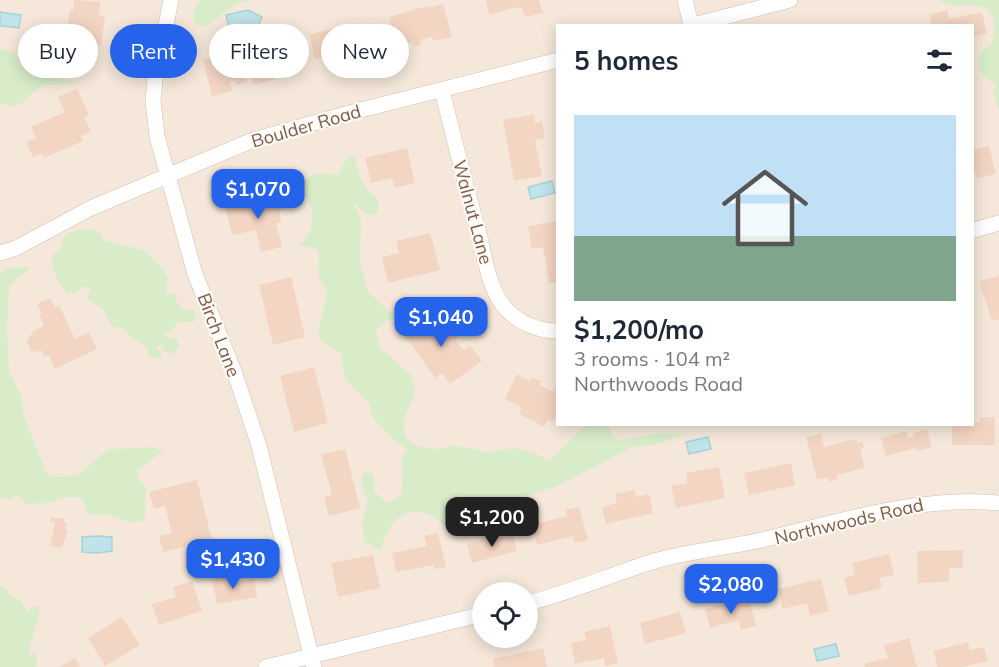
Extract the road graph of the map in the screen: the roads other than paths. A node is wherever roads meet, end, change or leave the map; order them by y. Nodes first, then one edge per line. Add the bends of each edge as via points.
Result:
1 (171, 0) edge
2 (685, 0) edge
3 (790, 0) edge
4 (691, 24) edge
5 (695, 24) edge
6 (556, 61) edge
7 (442, 90) junction
8 (167, 175) junction
9 (999, 223) edge
10 (974, 230) edge
11 (0, 254) edge
12 (556, 331) edge
13 (999, 503) edge
14 (538, 600) edge
15 (472, 617) edge
16 (312, 662) edge
17 (266, 667) edge

1 - 8 street, Birch Lane via 153,101
2 - 4 street
3 - 5 street
6 - 7 street, Boulder Road
7 - 8 street, Boulder Road via 260,138
7 - 12 street, Walnut Lane via 497,296 518,319 542,330
8 - 11 street, Boulder Road
8 - 16 street, Birch Lane via 195,274 259,446
9 - 10 street
13 - 14 street, Northwoods Road via 928,502 882,511 755,542 658,560
15 - 16 street
16 - 17 street

